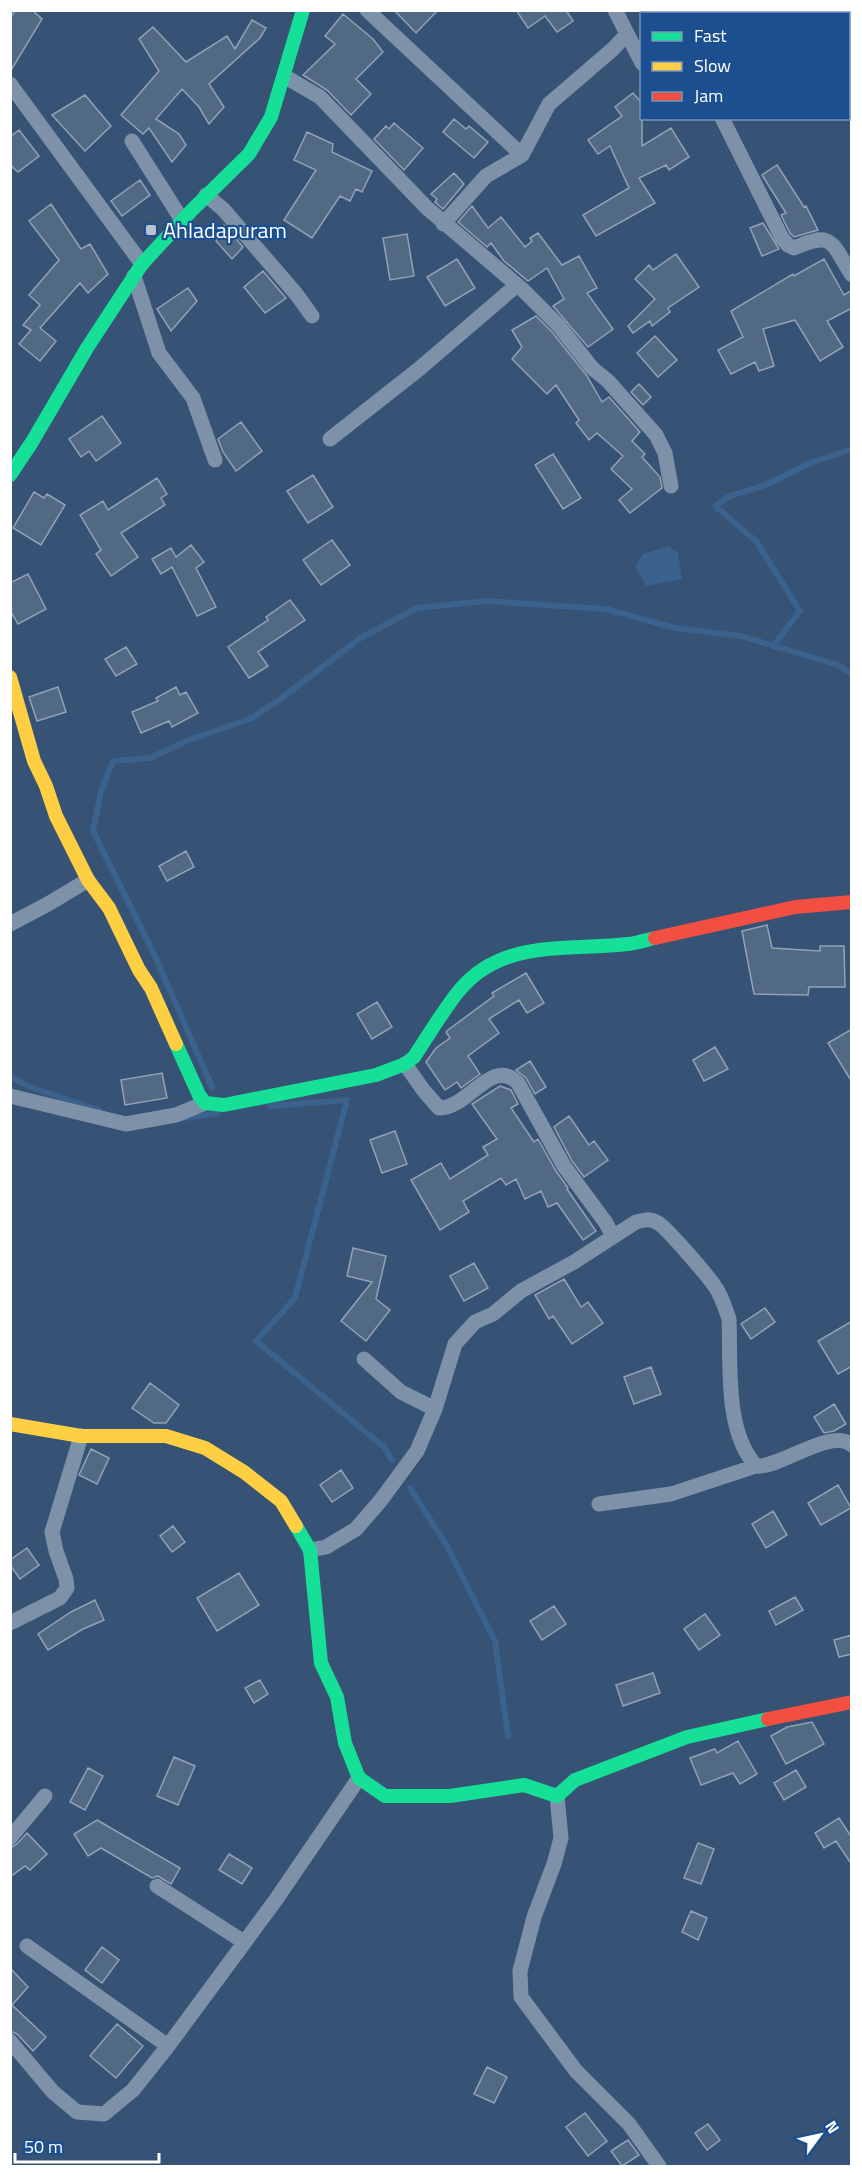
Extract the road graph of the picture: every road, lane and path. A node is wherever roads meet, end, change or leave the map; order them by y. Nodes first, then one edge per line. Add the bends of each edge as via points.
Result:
1 (303, 10) edge
2 (367, 10) edge
3 (615, 10) edge
4 (627, 34) junction
5 (640, 59) edge
6 (284, 76) junction
7 (10, 84) edge
8 (723, 120) edge
9 (132, 141) dead end
10 (522, 154) junction
11 (206, 195) junction
12 (182, 220) junction
13 (443, 224) junction
14 (138, 270) junction
15 (852, 275) edge
16 (517, 285) junction
17 (312, 316) dead end
18 (330, 439) dead end
19 (215, 460) dead end
20 (10, 475) edge
21 (671, 486) dead end
22 (10, 677) edge
23 (88, 880) junction
24 (852, 902) edge
25 (10, 924) edge
26 (405, 1064) junction
27 (10, 1096) edge
28 (205, 1103) junction
29 (614, 1237) junction
30 (364, 1359) dead end
31 (435, 1409) junction
32 (10, 1424) edge
33 (81, 1436) junction
34 (852, 1445) edge
35 (756, 1466) junction
36 (599, 1504) dead end
37 (310, 1550) junction
38 (10, 1623) edge
39 (852, 1702) edge
40 (359, 1778) junction
41 (45, 1796) dead end
42 (557, 1796) junction
43 (10, 1838) edge
44 (157, 1886) dead end
45 (244, 1941) junction
46 (27, 1946) dead end
47 (10, 2041) edge
48 (168, 2046) junction
49 (659, 2166) edge

1 - 6 street
2 - 10 street
3 - 4 street
4 - 5 street
4 - 10 street via 549,104
6 - 11 street via 270,117 249,154
6 - 13 street via 320,97
7 - 14 street
8 - 15 street via 788,245 794,248 813,239 825,239
9 - 12 street
10 - 13 street via 486,176
11 - 12 street
11 - 17 street via 223,209
12 - 14 street
13 - 16 street
14 - 19 street via 159,353 193,398
14 - 20 street
16 - 18 street
16 - 21 street via 656,435 665,453
22 - 23 street via 34,761
23 - 25 street
23 - 28 street via 122,932
24 - 26 street via 774,911 629,944 544,948 499,960 473,976 458,992 414,1057
26 - 28 street via 376,1075 224,1105
26 - 29 street via 438,1108 451,1106 495,1077 511,1076 564,1166
27 - 28 street via 126,1124 176,1115
29 - 31 street via 475,1322 454,1344
29 - 35 street via 636,1222 646,1219 658,1223 715,1286 729,1319 731,1395 740,1444
30 - 31 street via 401,1392
31 - 37 street via 417,1451 356,1529 326,1547
32 - 33 street
33 - 37 street via 166,1436 205,1448 281,1501
33 - 38 street via 51,1532 67,1588 60,1598
34 - 35 street via 843,1441 827,1443
35 - 36 street via 671,1494
37 - 40 street via 321,1663 337,1697 345,1743
39 - 42 street via 687,1737 575,1780
40 - 42 street via 385,1796 450,1796 524,1785
40 - 45 street
41 - 43 street
42 - 49 street via 561,1838 520,1971 521,1997 576,2071 629,2124
44 - 45 street
45 - 48 street
46 - 48 street
47 - 48 street via 53,2092 77,2112 104,2114 133,2090

